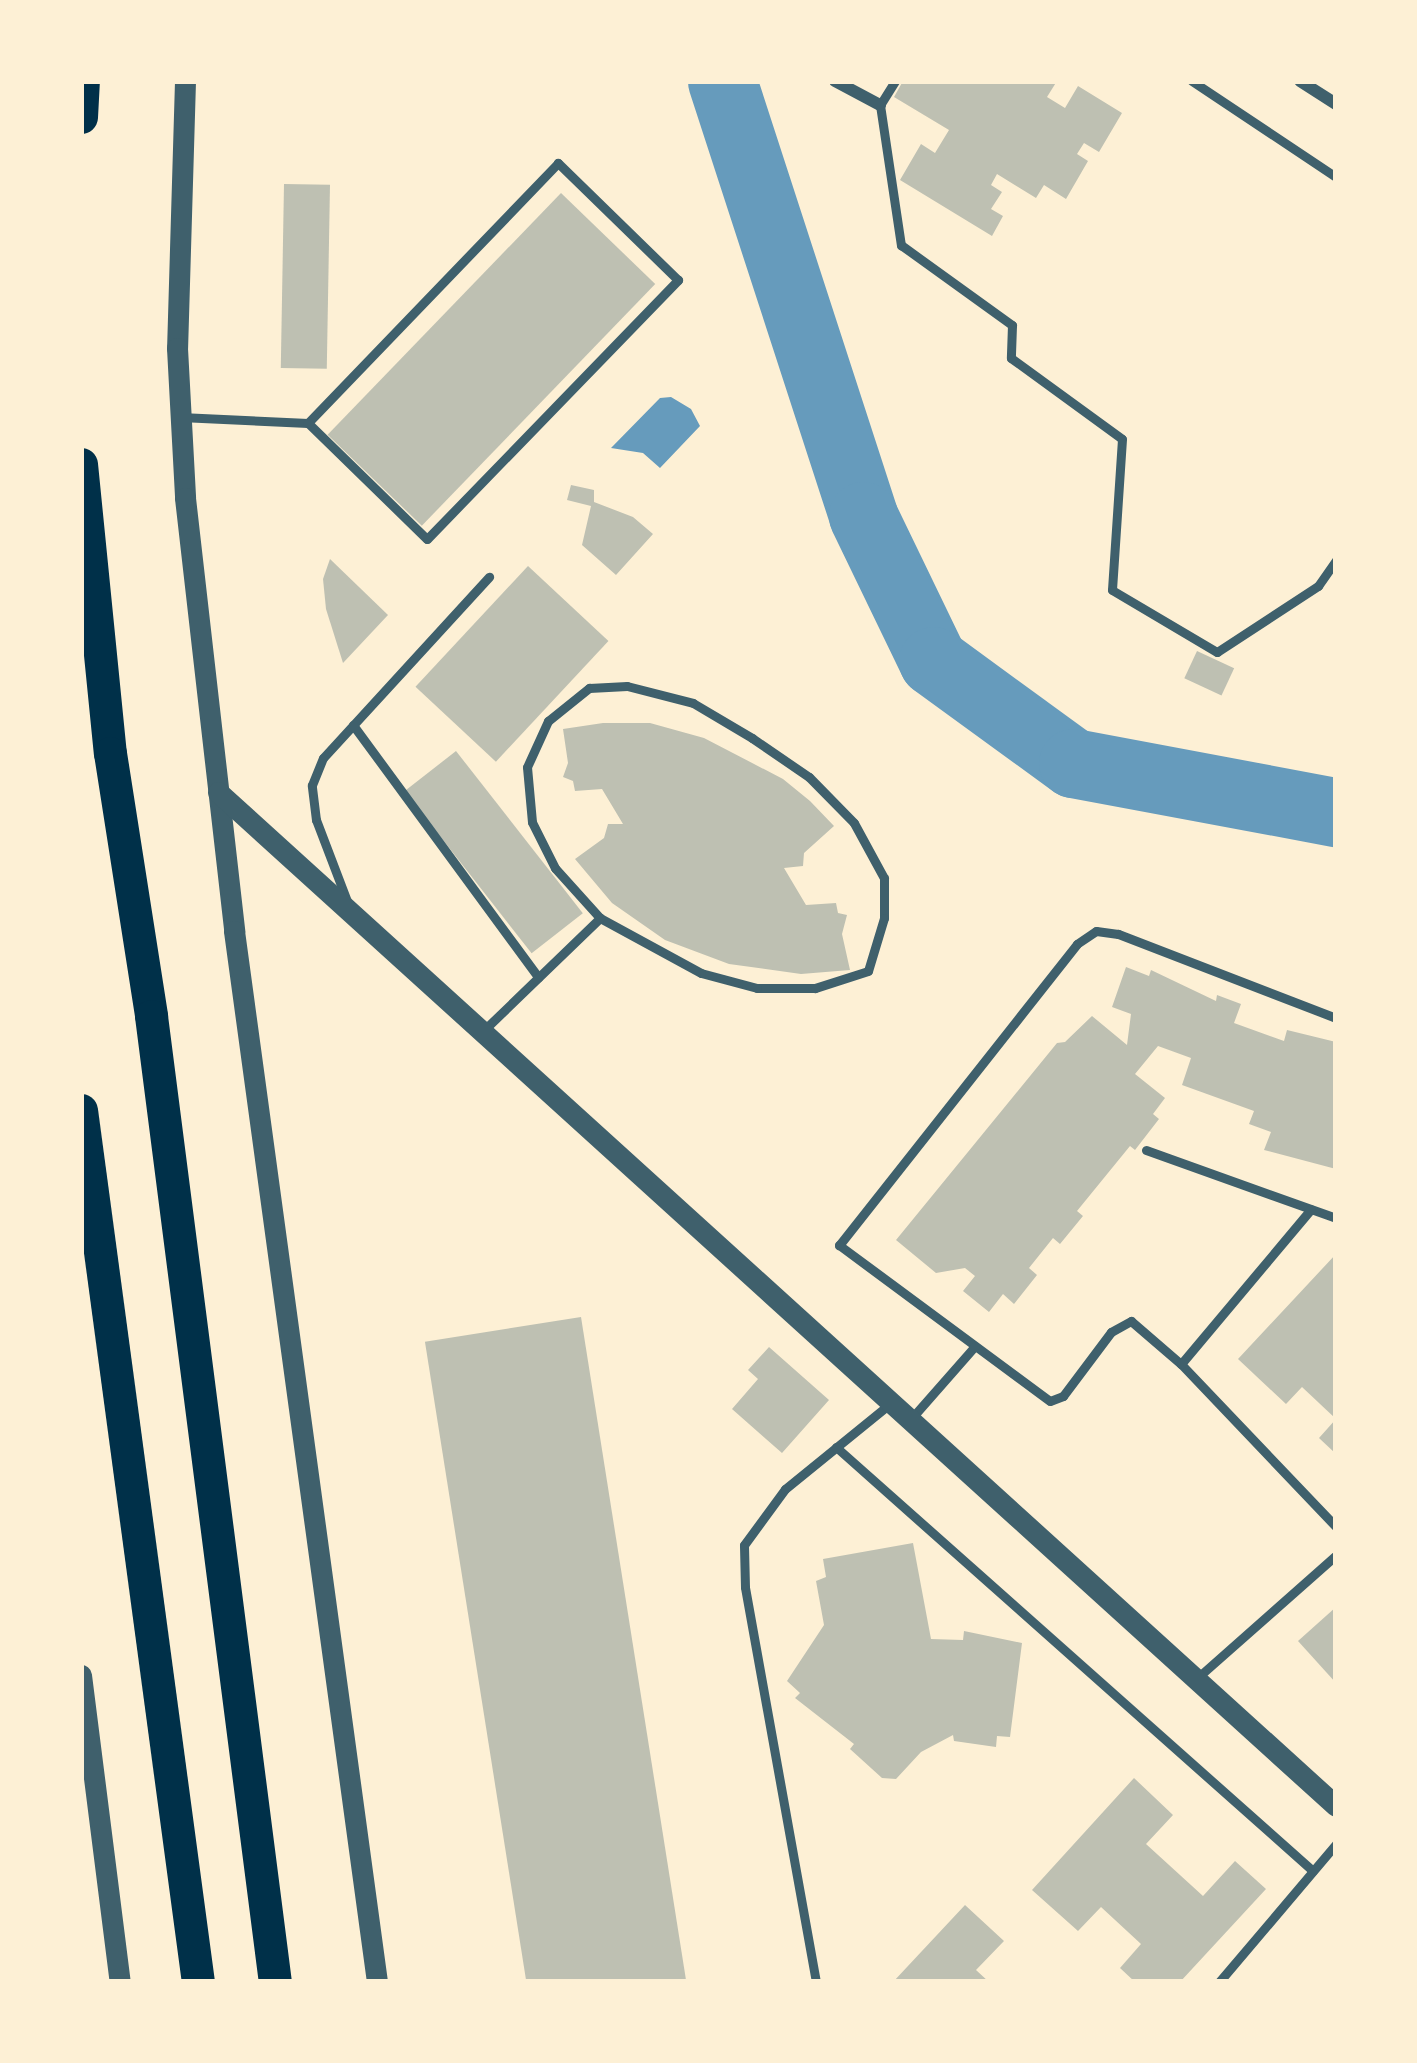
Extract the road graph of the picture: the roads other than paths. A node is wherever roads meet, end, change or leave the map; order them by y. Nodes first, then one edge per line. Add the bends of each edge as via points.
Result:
1 (83, 81) edge
2 (185, 81) edge
3 (835, 81) edge
4 (896, 81) edge
5 (1192, 81) edge
6 (1300, 81) edge
7 (1336, 104) edge
8 (880, 105) junction
9 (81, 117) edge
10 (1336, 177) edge
11 (181, 417) junction
12 (308, 424) junction
13 (81, 464) edge
14 (1336, 560) edge
15 (489, 577) dead end
16 (353, 725) junction
17 (218, 792) junction
18 (352, 914) junction
19 (600, 918) junction
20 (538, 977) junction
21 (1336, 1018) edge
22 (482, 1032) junction
23 (81, 1110) edge
24 (1146, 1150) dead end
25 (1311, 1209) junction
26 (1336, 1218) edge
27 (975, 1346) junction
28 (1181, 1364) junction
29 (891, 1403) junction
30 (910, 1420) junction
31 (836, 1447) junction
32 (1336, 1528) edge
33 (1336, 1555) edge
34 (81, 1675) edge
35 (1196, 1679) junction
36 (1336, 1806) edge
37 (1336, 1844) edge
38 (1313, 1871) junction
39 (121, 1982) edge
40 (198, 1982) edge
41 (275, 1982) edge
42 (377, 1982) edge
43 (816, 1982) edge
44 (1219, 1982) edge

1 - 9 highway
2 - 11 street
3 - 8 street
4 - 8 lane
5 - 10 lane
6 - 7 street
8 - 14 lane via 901,245 1012,325 1011,358 1122,439 1112,590 1217,652 1318,586
11 - 12 lane
11 - 17 street
12 - 12 lane via 558,164 678,280 427,539
13 - 41 highway via 110,752
15 - 16 lane
16 - 18 lane via 323,758 313,784 316,820
16 - 20 lane
17 - 18 street
17 - 42 street
18 - 22 street
19 - 19 lane via 701,973 757,988 814,988 868,971 884,918 884,878 854,823 752,738 693,703 627,686 590,688 548,721 527,767 532,822 555,868
19 - 20 lane
20 - 22 lane
21 - 27 lane via 1118,934 1096,931 1077,944 839,1244
22 - 29 street
23 - 40 highway
24 - 25 lane
25 - 26 lane
25 - 28 lane
27 - 28 lane via 1050,1400 1063,1396 1111,1332 1131,1321
27 - 30 lane
28 - 32 lane
29 - 30 street
29 - 31 lane
30 - 35 street
31 - 38 lane
31 - 43 lane via 784,1489 745,1545 745,1587
33 - 35 lane
34 - 39 street
35 - 36 street
37 - 38 lane
38 - 44 lane

